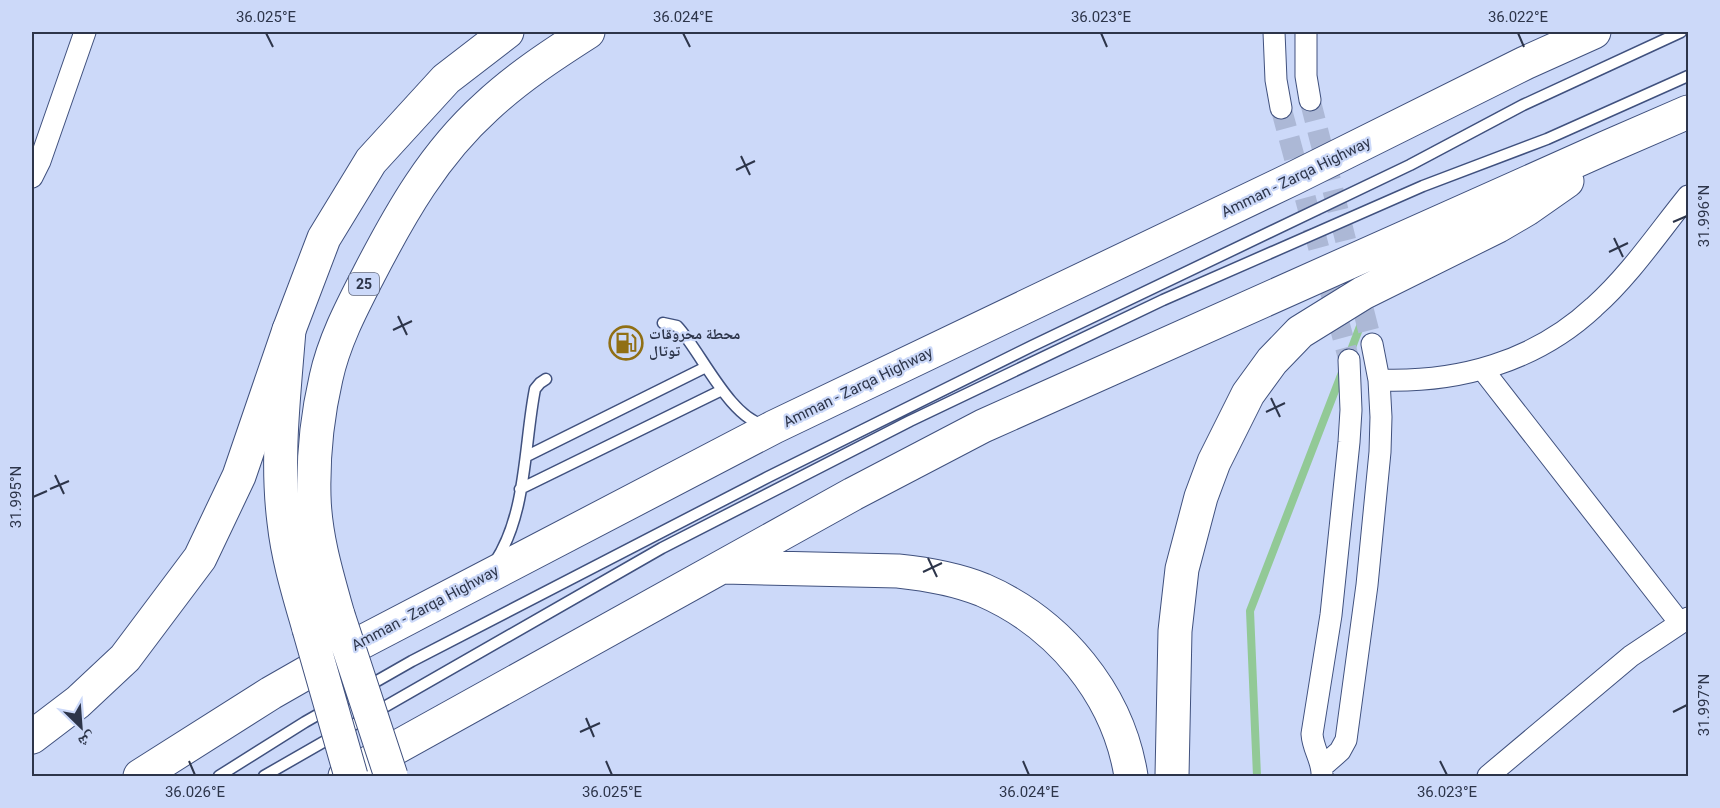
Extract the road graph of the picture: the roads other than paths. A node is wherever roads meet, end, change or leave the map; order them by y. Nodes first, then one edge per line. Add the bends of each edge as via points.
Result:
1 (85, 32) edge
2 (507, 32) edge
3 (588, 32) edge
4 (1274, 32) edge
5 (1306, 32) edge
6 (1594, 32) edge
7 (1681, 32) edge
8 (1689, 76) edge
9 (1310, 100) tunnel mouth
10 (1281, 108) tunnel mouth
11 (1689, 112) edge
12 (1605, 148) junction
13 (32, 177) edge
14 (1689, 196) edge
15 (663, 323) dead end
16 (289, 330) junction
17 (1372, 344) tunnel mouth
18 (1349, 360) tunnel mouth
19 (706, 367) junction
20 (1483, 370) junction
21 (546, 378) dead end
22 (1379, 380) junction
23 (722, 390) junction
24 (774, 427) junction
25 (527, 456) junction
26 (520, 489) junction
27 (724, 567) junction
28 (484, 578) junction
29 (1684, 621) edge
30 (32, 737) edge
31 (1323, 771) edge
32 (140, 777) edge
33 (219, 777) edge
34 (264, 777) edge
35 (345, 777) edge
36 (351, 777) edge
37 (391, 777) edge
38 (1131, 777) edge
39 (1172, 777) edge
40 (1488, 777) edge

1 - 13 street
2 - 16 main road via 446,79 371,161 324,238
3 - 37 main road, 25, bridge via 525,73 484,108 440,155 404,208 346,319 326,376 315,436 314,477 322,557
4 - 10 street
5 - 9 street
6 - 24 main road, Amman - Zarqa Highway
7 - 33 lane via 1523,105 1410,165 758,482 412,661
8 - 34 lane via 1174,295 910,421 662,548
11 - 12 main road
12 - 27 main road via 983,426
12 - 39 main road via 1527,209 1363,292 1300,332 1248,394 1214,462 1182,569 1175,631
14 - 20 street via 1593,308 1553,339
15 - 19 lane via 671,323 682,331
16 - 30 main road via 239,476 200,558 125,658 78,702
16 - 36 main road, bridge via 281,438 284,522 293,574
17 - 22 street
18 - 31 street via 1349,442 1331,615 1312,734
19 - 23 lane
19 - 25 lane
20 - 22 street via 1431,380
20 - 29 street
21 - 25 lane via 535,389
22 - 31 street via 1380,452 1346,740
23 - 24 lane via 749,418
23 - 26 lane
24 - 28 main road, Amman - Zarqa Highway
25 - 26 lane
26 - 28 lane via 507,543
27 - 35 main road
27 - 38 main road via 927,574 982,590 1008,603 1055,636 1094,683 1121,737
28 - 32 main road, Amman - Zarqa Highway via 311,670
29 - 40 street via 1631,656

